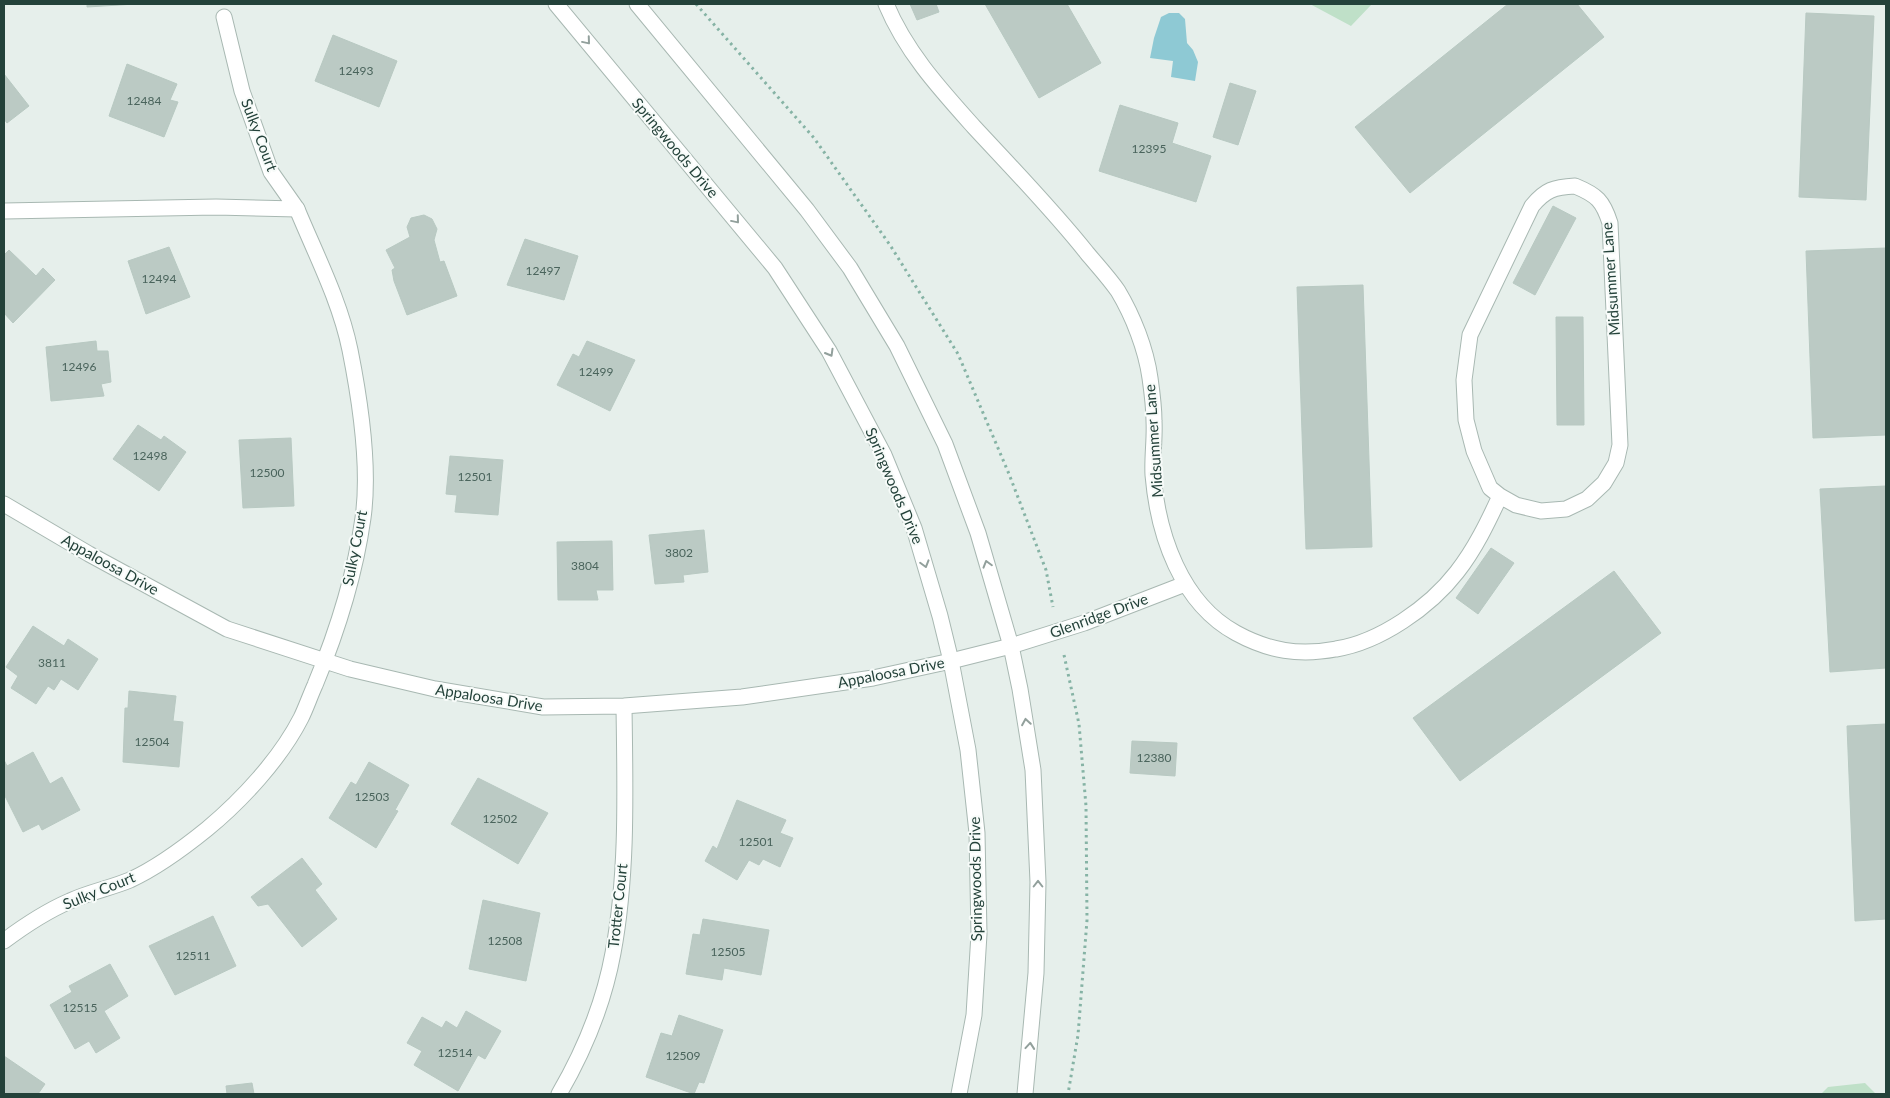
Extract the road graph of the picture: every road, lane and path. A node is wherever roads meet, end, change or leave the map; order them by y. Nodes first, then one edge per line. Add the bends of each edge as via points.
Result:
1 (556, 4) edge
2 (637, 4) edge
3 (886, 4) edge
4 (224, 17) dead end
5 (297, 209) junction
6 (4, 211) edge
7 (1500, 496) junction
8 (4, 504) edge
9 (1186, 584) junction
10 (1011, 646) junction
11 (951, 661) junction
12 (325, 662) junction
13 (624, 706) junction
14 (4, 941) edge
15 (559, 1094) edge
16 (958, 1094) edge
17 (1025, 1094) edge

1 -> 11 street, Springwoods Drive via 775,268 829,351 884,455 914,528
10 -> 2 street via 978,533 955,470 897,346 850,268 807,210
3 - 9 street, Midsummer Lane via 895,27 929,77 1071,234 1118,291 1137,331 1150,375 1154,420 1153,474 1160,518
4 - 5 street, Sulky Court via 242,91 271,172
5 - 6 street via 216,207
5 - 12 street, Sulky Court via 335,298 350,348 365,478 363,517 347,591
7 - 7 street, Midsummer Lane via 1490,488 1474,452 1466,420 1464,380 1470,335 1532,206 1541,195 1557,187 1575,186 1592,193 1604,206 1610,224 1620,445 1616,463 1604,483 1587,499 1566,509 1541,511 1516,505
7 - 9 street, Midsummer Lane via 1481,536 1462,565 1432,598 1390,629 1349,647 1316,653 1288,652 1255,643 1225,627 1199,605
8 - 12 street, Appaloosa Drive via 226,629
9 - 10 street, Glenridge Drive via 1084,623
10 - 11 street, Appaloosa Drive
17 -> 10 street via 1036,972 1038,882 1033,770
11 - 13 street, Appaloosa Drive via 873,678 742,697
11 - 16 street, Springwoods Drive via 968,750 977,834 979,916 974,1015
12 - 13 street, Appaloosa Drive via 435,690 543,707
12 - 14 street, Sulky Court via 301,719 276,757 239,800 206,830 130,880 70,901
13 - 15 street, Trotter Court via 626,811 620,906 613,954 597,1013

